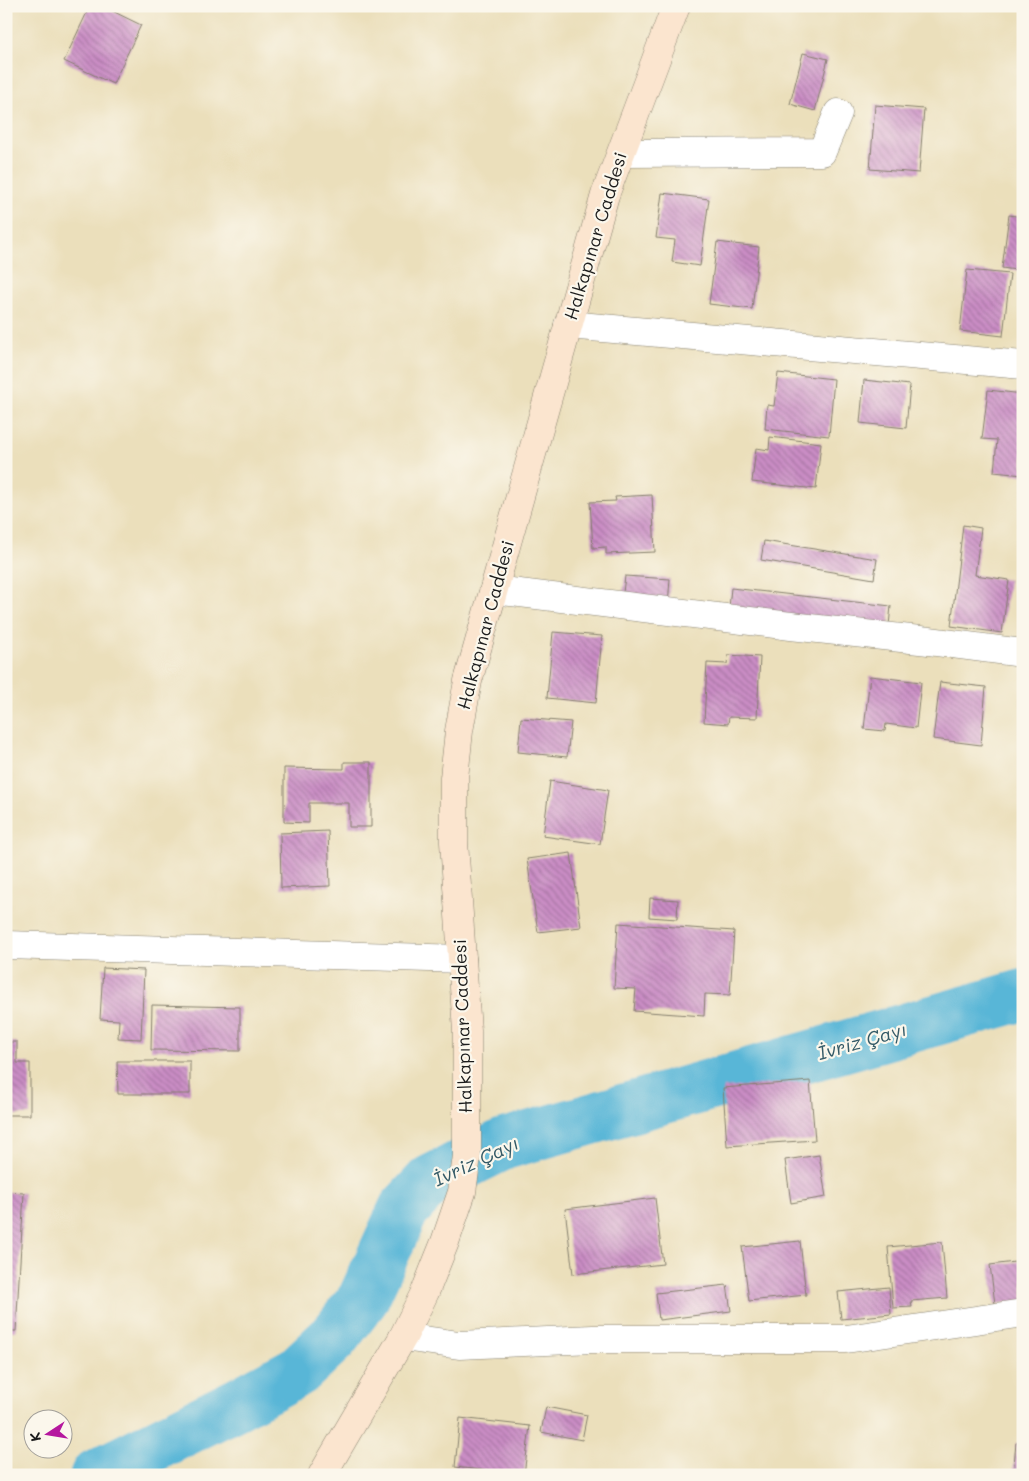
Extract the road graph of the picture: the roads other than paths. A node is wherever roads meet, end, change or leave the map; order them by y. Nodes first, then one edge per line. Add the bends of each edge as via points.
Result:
1 (676, 6) edge
2 (838, 113) dead end
3 (622, 153) junction
4 (568, 325) junction
5 (1023, 365) edge
6 (494, 590) junction
7 (1023, 653) edge
8 (6, 945) edge
9 (462, 959) junction
10 (1023, 1313) edge
11 (403, 1337) junction
12 (322, 1475) edge

1 - 3 main road, Halkapınar Caddesi
2 - 3 street via 822,152
3 - 4 main road, Halkapınar Caddesi via 605,195
4 - 5 street
4 - 6 main road, Halkapınar Caddesi
6 - 7 street
6 - 9 main road, Halkapınar Caddesi via 468,681 454,778 454,842
8 - 9 street
9 - 11 main road, Halkapınar Caddesi via 467,1031 467,1156 462,1192 425,1292
10 - 11 street via 846,1338 592,1338 459,1345
11 - 12 main road, Halkapınar Caddesi

